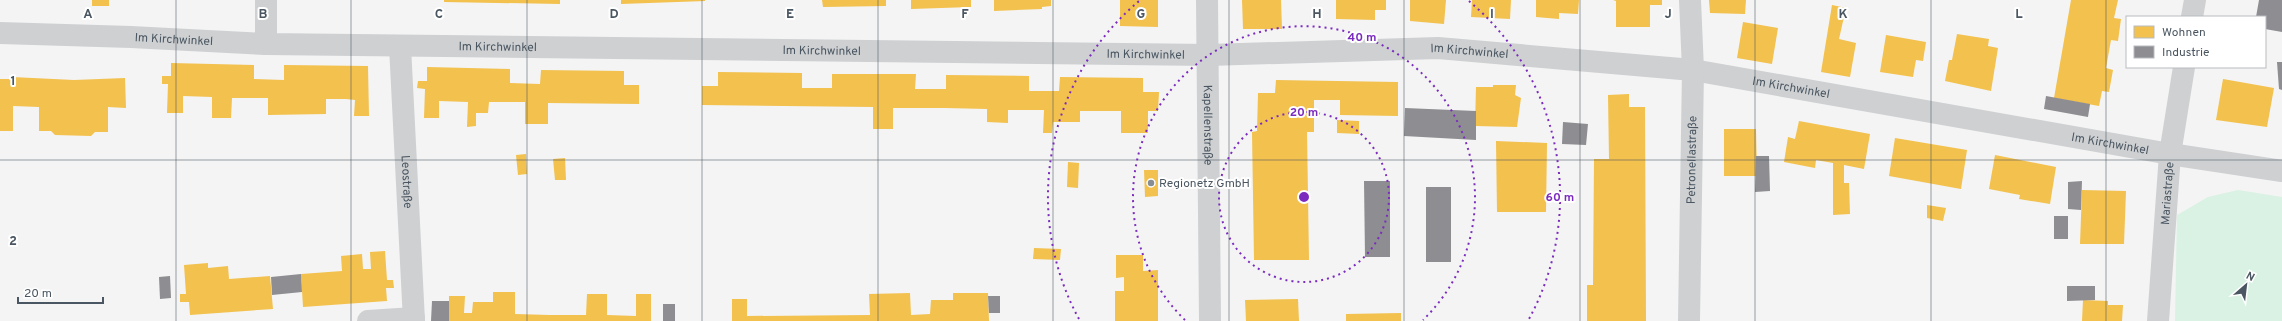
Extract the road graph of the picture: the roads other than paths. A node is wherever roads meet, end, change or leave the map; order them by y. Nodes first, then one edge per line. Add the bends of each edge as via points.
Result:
1 (266, 0) edge
2 (1207, 0) edge
3 (1690, 0) edge
4 (2195, 0) edge
5 (2192, 16) edge
6 (0, 33) edge
7 (266, 44) junction
8 (400, 46) junction
9 (1209, 55) junction
10 (2184, 68) edge
11 (1693, 70) junction
12 (2170, 154) junction
13 (2282, 171) edge
14 (414, 319) edge
15 (368, 321) edge
16 (1210, 321) edge
17 (1689, 321) edge
18 (2158, 321) edge

1 - 7 street
2 - 9 street, Kapellenstraße
3 - 11 street, Petronellastraße
4 - 5 street
6 - 7 street, Im Kirchwinkel
7 - 8 street, Im Kirchwinkel
8 - 9 street, Im Kirchwinkel
8 - 14 street, Leostraße
9 - 11 street, Im Kirchwinkel via 1438,48
9 - 16 street, Kapellenstraße
10 - 12 street, Mariastraße
11 - 12 street, Im Kirchwinkel
11 - 17 street, Petronellastraße
12 - 13 street, Im Kirchwinkel
12 - 18 street, Mariastraße
14 - 15 street, Leostraße

